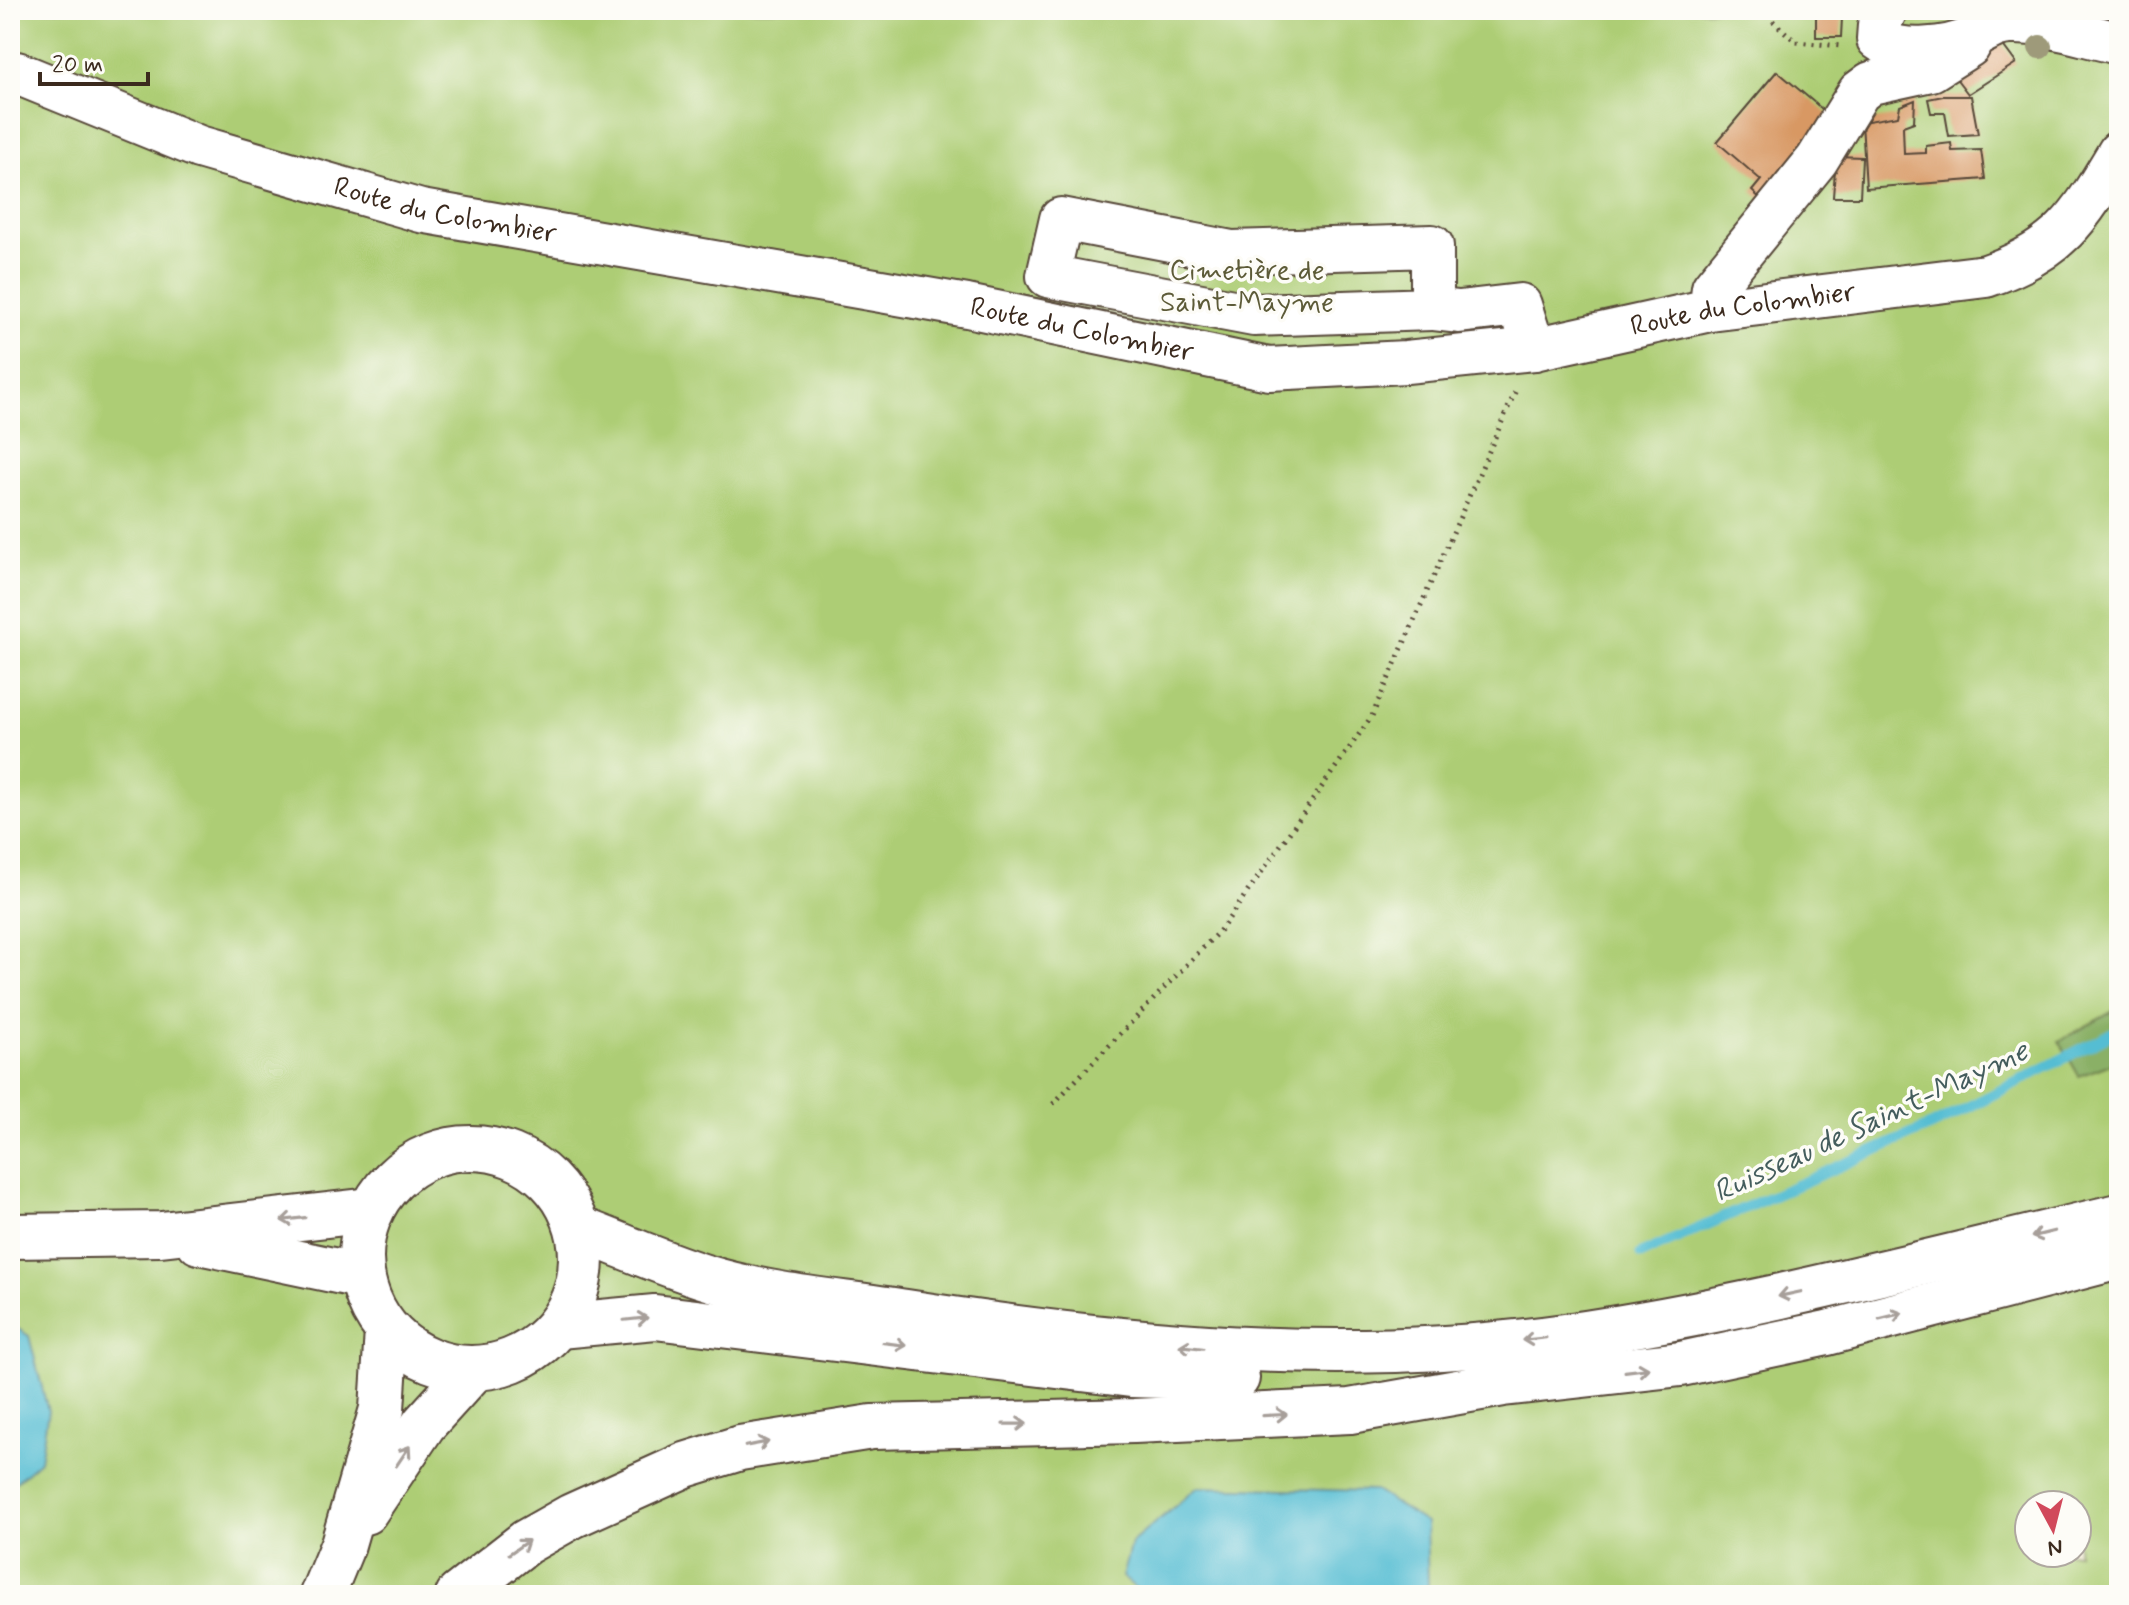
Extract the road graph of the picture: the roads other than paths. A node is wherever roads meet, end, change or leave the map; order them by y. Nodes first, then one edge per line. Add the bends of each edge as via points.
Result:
1 (1886, 10) edge
2 (2015, 16) edge
3 (1971, 39) junction
4 (2119, 43) edge
5 (10, 73) edge
6 (2119, 152) edge
7 (1054, 249) dead end
8 (1710, 310) junction
9 (1534, 349) junction
10 (371, 1210) junction
11 (2119, 1216) edge
12 (579, 1229) junction
13 (161, 1234) junction
14 (10, 1236) edge
15 (2119, 1257) edge
16 (361, 1276) junction
17 (559, 1326) junction
18 (387, 1331) junction
19 (474, 1369) junction
20 (1503, 1384) junction
21 (343, 1544) junction
22 (322, 1595) edge
23 (458, 1595) edge

1 - 3 street via 1878,39 1889,47 1906,51
2 - 3 street
2 - 4 street
3 - 8 street via 1969,46 1931,70 1871,83 1859,92 1817,160 1713,288
5 - 9 street, Route du Colombier via 199,147 421,211 967,306 1269,369
6 - 8 street, Route du Colombier via 2084,211 2060,238 2024,263 1986,276
7 - 9 street via 1226,283 1432,297 1459,312 1520,305
8 - 9 street, Route du Colombier
10 - 12 main road via 393,1179 424,1157 462,1147 500,1151 535,1167 562,1194
10 -> 13 main road
10 - 16 main road via 360,1247
11 -> 12 main road via 1905,1269 1647,1323 1560,1337 1357,1352 1223,1350 1009,1328 719,1282
12 - 17 main road via 582,1267 575,1299
13 - 14 main road
13 - 16 main road
20 -> 15 main road via 1681,1364 1827,1333
16 - 18 main road via 369,1304
17 - 19 main road via 535,1349 506,1363
17 -> 20 main road via 655,1317 1131,1375
18 - 19 main road via 412,1352 442,1365
18 - 21 main road via 382,1409
21 -> 19 main road via 424,1424
23 -> 20 main road via 526,1542 572,1516 685,1465 752,1445 872,1427 1350,1411
21 - 22 main road

